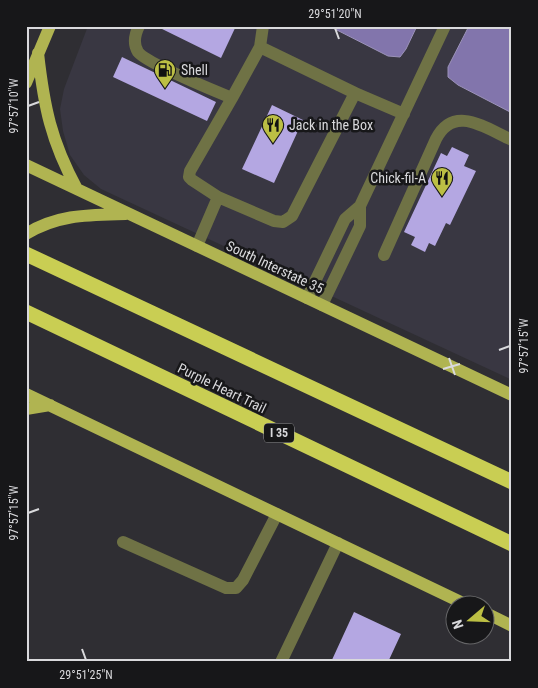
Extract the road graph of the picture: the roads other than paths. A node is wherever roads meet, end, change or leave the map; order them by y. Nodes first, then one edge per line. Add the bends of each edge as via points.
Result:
1 (50, 26) edge
2 (139, 26) edge
3 (263, 26) edge
4 (445, 26) edge
5 (260, 47) junction
6 (33, 63) edge
7 (26, 83) edge
8 (355, 93) junction
9 (232, 98) junction
10 (404, 114) junction
11 (512, 140) edge
12 (26, 165) edge
13 (77, 189) junction
14 (218, 196) junction
15 (360, 206) junction
16 (129, 214) junction
17 (26, 234) edge
18 (197, 246) junction
19 (26, 254) edge
20 (384, 255) dead end
21 (307, 298) junction
22 (322, 305) junction
23 (26, 312) edge
24 (26, 394) edge
25 (512, 395) edge
26 (50, 405) junction
27 (26, 410) edge
28 (512, 482) edge
29 (277, 514) junction
30 (123, 542) dead end
31 (338, 543) junction
32 (512, 544) edge
33 (448, 596) edge
34 (496, 618) edge
35 (512, 626) edge
36 (281, 662) edge

1 - 6 main road
2 - 9 lane via 135,47 140,54
3 - 5 lane
4 - 10 lane
5 - 8 lane
5 - 9 lane
6 - 7 main road
6 - 13 main road via 50,128
8 - 10 lane
8 - 14 lane via 292,216 283,222 274,221
9 - 14 lane via 189,177
10 - 15 lane
11 - 20 lane via 468,120 445,125
12 - 13 main road, South Interstate 35
13 - 16 main road, South Interstate 35
14 - 18 lane
15 - 21 lane via 345,219
15 - 22 lane via 360,226
16 - 17 main road via 56,219
16 - 18 main road, South Interstate 35
18 - 21 main road, South Interstate 35
19 - 28 highway
21 - 22 main road, South Interstate 35
22 - 25 main road, South Interstate 35
23 - 32 highway, Purple Heart Trail / I 35
24 - 26 main road
26 - 27 main road
26 - 29 main road
29 - 30 lane via 236,588 226,588
29 - 31 main road
31 - 33 main road
31 - 36 lane
34 - 35 main road

